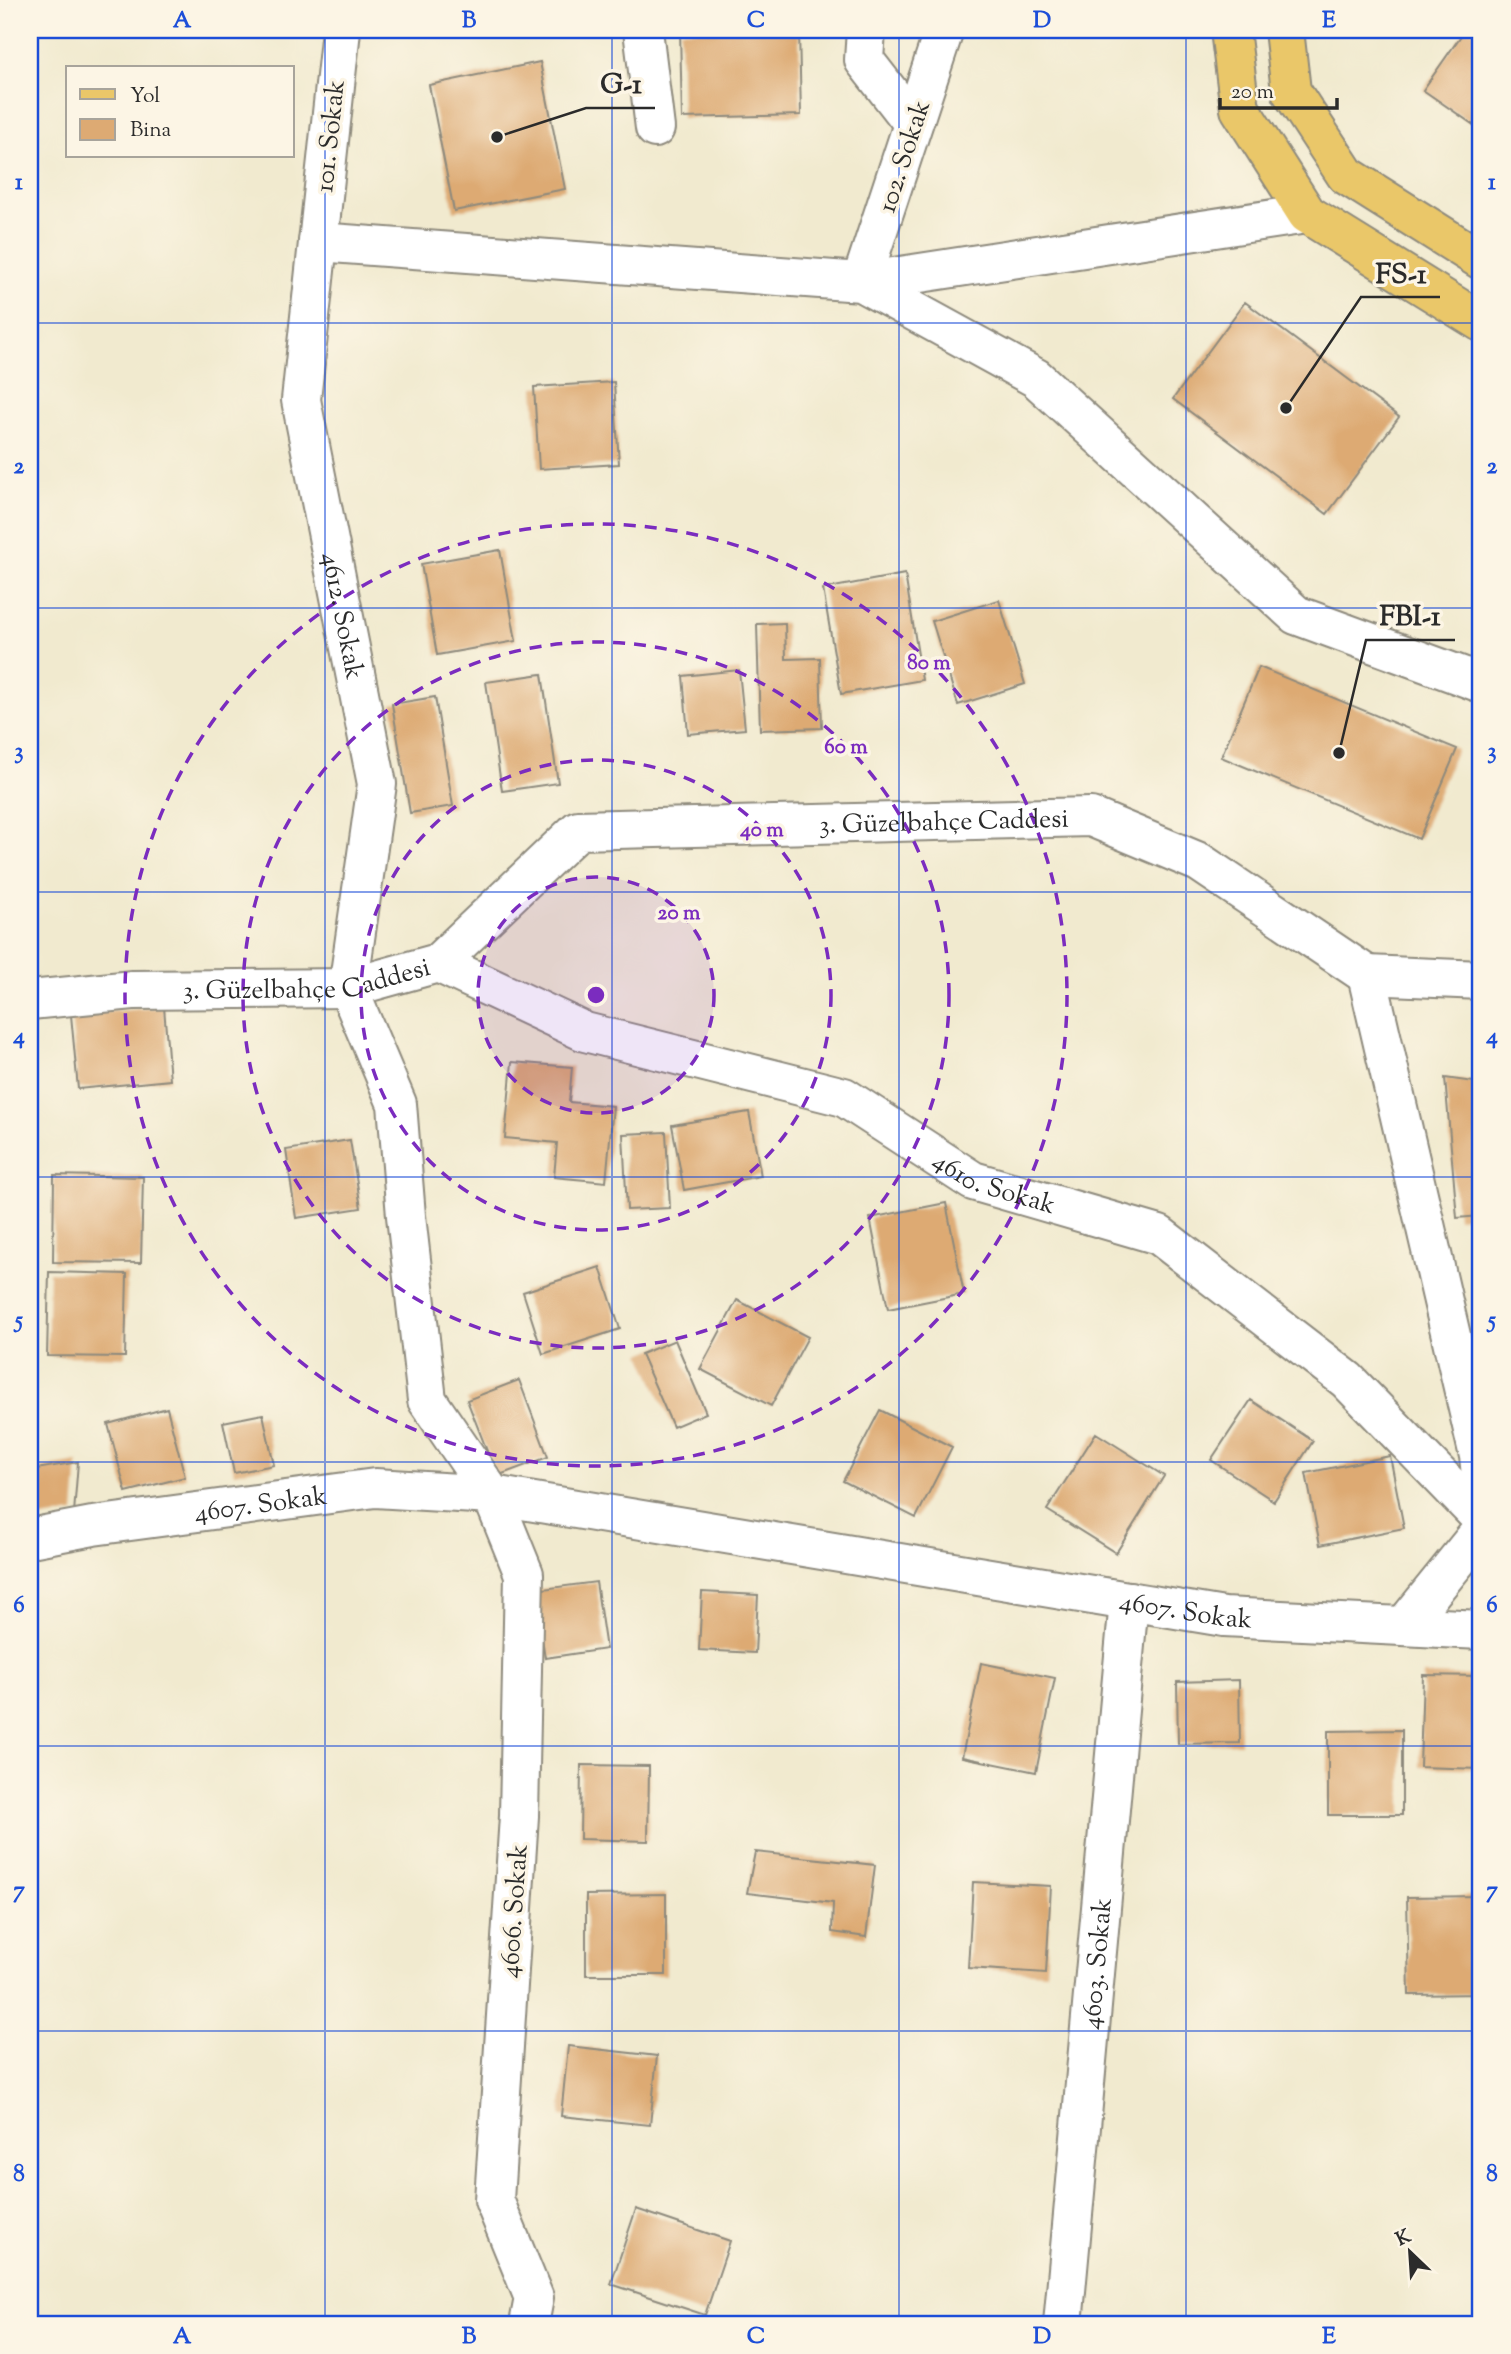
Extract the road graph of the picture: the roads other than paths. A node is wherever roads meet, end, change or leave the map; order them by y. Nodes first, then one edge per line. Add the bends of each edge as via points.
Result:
1 (341, 30) edge
2 (643, 30) edge
3 (866, 30) edge
4 (944, 30) edge
5 (1230, 30) edge
6 (1284, 30) edge
7 (914, 123) junction
8 (655, 128) dead end
9 (1307, 214) junction
10 (318, 242) junction
11 (1481, 260) edge
12 (861, 282) junction
13 (1481, 322) edge
14 (1481, 682) edge
15 (438, 963) junction
16 (1367, 975) junction
17 (1481, 980) edge
18 (348, 988) junction
19 (30, 1000) edge
20 (1481, 1403) edge
21 (1480, 1464) edge
22 (492, 1495) junction
23 (1481, 1518) edge
24 (1481, 1531) edge
25 (30, 1538) edge
26 (1129, 1601) junction
27 (1404, 1626) junction
28 (1481, 1630) edge
29 (529, 2324) edge
30 (1063, 2324) edge

1 - 10 street, 101. Sokak
2 - 8 street
3 - 7 street via 864,60
4 - 7 street, 102. Sokak
5 - 9 main road via 1240,109
6 - 11 main road via 1291,90 1346,176
7 - 12 street, 102. Sokak
9 - 12 street
9 - 13 main road
10 - 12 street
10 - 18 street, 4612. Sokak via 301,400 377,784
12 - 14 street via 1036,377 1296,615
15 - 16 street, 3. Güzelbahçe Caddesi via 578,830 1091,817 1199,862
15 - 18 street, 3. Güzelbahçe Caddesi
15 - 23 street, 4610. Sokak via 585,1032 844,1097 973,1181 1159,1235 1347,1380
16 - 17 street
16 - 21 street
18 - 19 street, 3. Güzelbahçe Caddesi via 133,990
18 - 22 street, 4606. Sokak via 397,1104 427,1400
20 - 21 street
22 - 25 street, 4607. Sokak via 375,1488
22 - 26 street, 4607. Sokak
22 - 29 street, 4606. Sokak via 524,1574 519,1816 494,2200 534,2298
24 - 27 street
26 - 27 street, 4607. Sokak via 1224,1617
26 - 30 street, 4603. Sokak
27 - 28 street, 4607. Sokak

